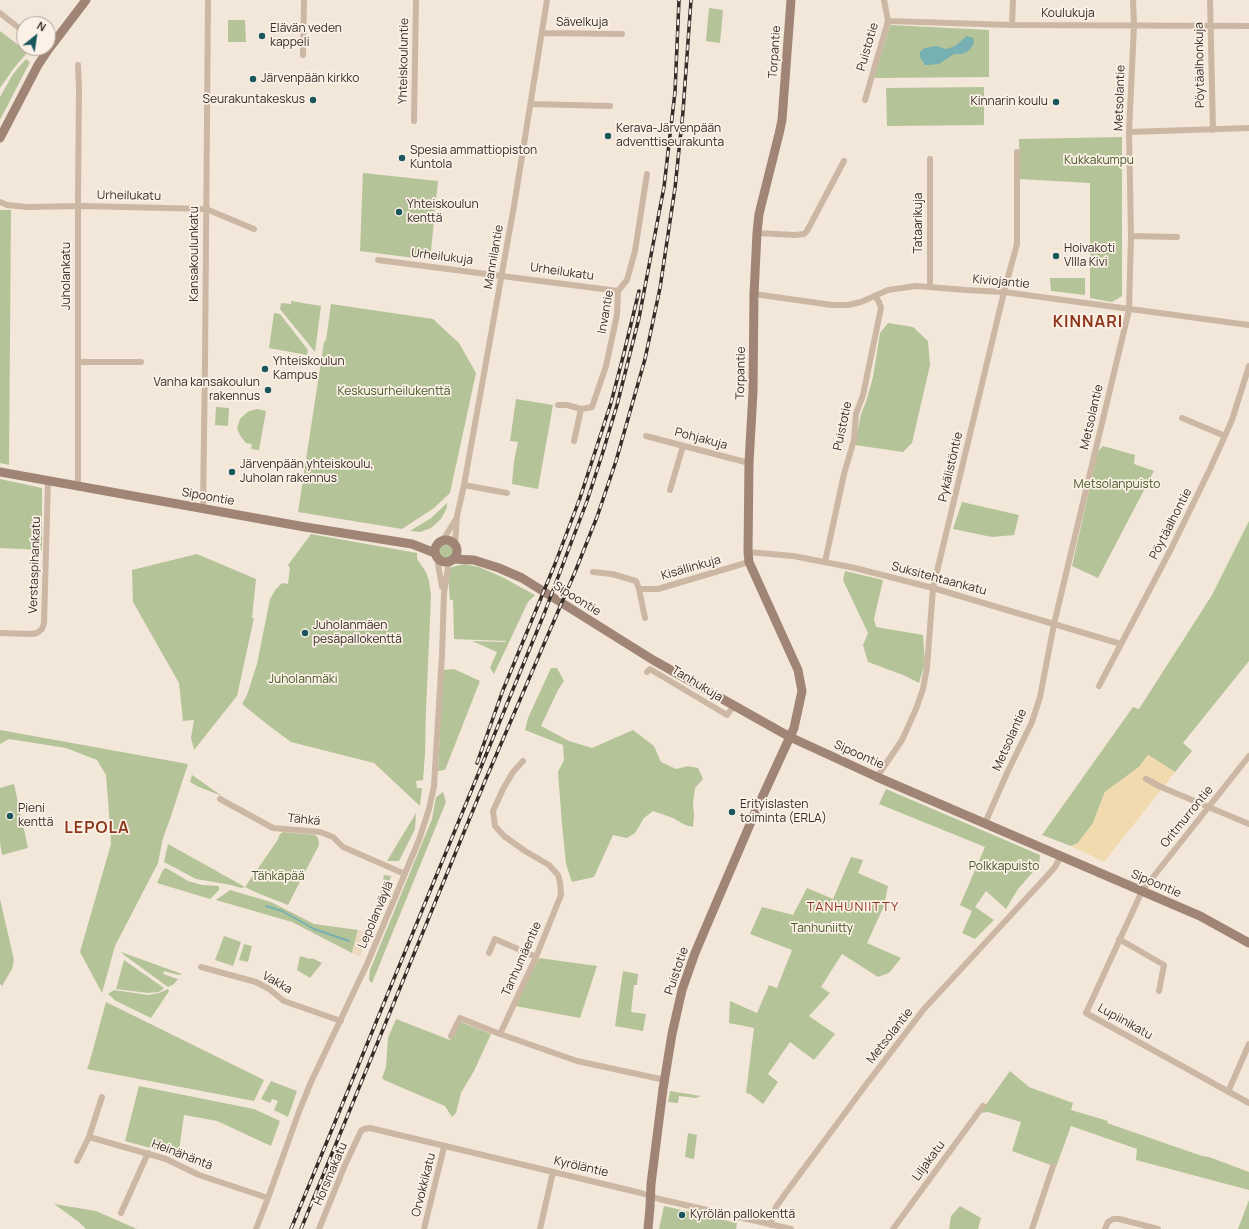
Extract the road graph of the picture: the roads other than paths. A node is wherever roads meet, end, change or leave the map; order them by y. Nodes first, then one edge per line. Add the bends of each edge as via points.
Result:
1 (86, 0) edge
2 (208, 0) edge
3 (304, 0) edge
4 (416, 0) edge
5 (547, 0) edge
6 (790, 0) edge
7 (884, 0) edge
8 (1013, 0) edge
9 (1133, 0) edge
10 (1210, 0) edge
11 (0, 13) edge
12 (888, 21) junction
13 (1012, 25) junction
14 (1134, 25) junction
15 (16, 26) edge
16 (1210, 26) junction
17 (1249, 26) edge
18 (542, 34) junction
19 (622, 34) dead end
20 (56, 37) edge
21 (303, 55) dead end
22 (42, 56) edge
23 (78, 66) dead end
24 (865, 100) dead end
25 (531, 104) junction
26 (610, 106) dead end
27 (414, 121) dead end
28 (1249, 128) edge
29 (1213, 130) junction
30 (1129, 132) junction
31 (0, 138) edge
32 (1017, 152) dead end
33 (930, 159) dead end
34 (844, 161) dead end
35 (647, 174) dead end
36 (0, 202) edge
37 (78, 207) junction
38 (206, 209) junction
39 (254, 229) dead end
40 (757, 233) junction
41 (1131, 236) junction
42 (1177, 237) dead end
43 (378, 260) dead end
44 (503, 275) junction
45 (930, 287) junction
46 (618, 291) junction
47 (1004, 292) junction
48 (754, 294) junction
49 (875, 296) junction
50 (1129, 310) junction
51 (1249, 325) edge
52 (79, 362) junction
53 (141, 362) dead end
54 (1249, 366) edge
55 (1248, 374) edge
56 (558, 405) dead end
57 (581, 409) junction
58 (1182, 418) dead end
59 (646, 436) dead end
60 (1225, 436) junction
61 (574, 441) dead end
62 (683, 446) junction
63 (749, 463) junction
64 (0, 472) edge
65 (48, 481) junction
66 (464, 485) junction
67 (78, 486) junction
68 (670, 490) dead end
69 (507, 493) dead end
70 (202, 509) junction
71 (457, 516) junction
72 (441, 541) junction
73 (412, 544) junction
74 (456, 546) junction
75 (748, 552) junction
76 (436, 555) junction
77 (451, 560) junction
78 (474, 560) junction
79 (749, 562) junction
80 (825, 562) junction
81 (593, 572) dead end
82 (933, 588) junction
83 (639, 589) junction
84 (444, 593) junction
85 (645, 618) dead end
86 (1054, 624) junction
87 (0, 633) edge
88 (1121, 644) junction
89 (647, 672) dead end
90 (1099, 686) dead end
91 (734, 706) junction
92 (790, 737) junction
93 (1249, 756) edge
94 (523, 761) dead end
95 (877, 777) junction
96 (1146, 779) dead end
97 (220, 799) dead end
98 (1208, 807) junction
99 (985, 824) junction
100 (1249, 824) edge
101 (1061, 856) junction
102 (406, 874) junction
103 (1142, 891) junction
104 (1119, 939) junction
105 (1249, 943) edge
106 (489, 953) dead end
107 (536, 957) junction
108 (201, 968) dead end
109 (1159, 991) dead end
110 (341, 1021) junction
111 (500, 1034) junction
112 (451, 1036) dead end
113 (1249, 1044) edge
114 (665, 1080) junction
115 (1228, 1092) junction
116 (102, 1097) dead end
117 (1249, 1103) edge
118 (983, 1106) dead end
119 (364, 1129) joint
120 (89, 1138) junction
121 (444, 1147) junction
122 (148, 1153) junction
123 (76, 1161) dead end
124 (1053, 1166) dead end
125 (554, 1172) junction
126 (650, 1196) junction
127 (268, 1198) junction
128 (121, 1213) dead end
129 (771, 1225) junction
130 (256, 1229) edge
131 (319, 1229) edge
132 (424, 1229) edge
133 (540, 1229) edge
134 (648, 1229) edge
135 (791, 1229) edge
136 (893, 1229) edge
137 (1032, 1229) edge
138 (1105, 1229) edge
139 (1158, 1229) edge

1 - 20 street
2 - 38 street, Kansakoulunkatu
3 - 21 street
4 - 27 street, Yhteiskouluntie
5 - 18 street, Mannilantie
6 - 40 street, Torpantie via 782,120 759,214
7 - 12 street, Puistotie
8 - 13 street
9 - 14 street, Metsolantie
10 - 16 street, Pöytäalhonkuja
11 - 15 street
12 - 13 street, Koulukuja
12 - 24 street, Puistotie
13 - 14 street, Koulukuja
14 - 16 street, Koulukuja
14 - 30 street, Metsolantie
16 - 17 street, Koulukuja
16 - 29 street, Pöytäalhonkuja
18 - 19 street, Sävelkuja
18 - 25 street, Mannilantie
22 - 31 street
23 - 37 street, Juholankatu
25 - 26 street
25 - 44 street, Mannilantie
28 - 29 street
29 - 30 street
30 - 41 street, Metsolantie
32 - 47 street, Pykälistöntie via 1017,244
33 - 45 street, Tataarikuja
34 - 40 street via 804,234
35 - 46 street, Invantie via 627,280
36 - 37 street, Urheilukatu via 27,207
37 - 38 street, Urheilukatu
37 - 52 street, Juholankatu
38 - 39 street, Urheilukatu
38 - 70 street, Kansakoulunkatu
40 - 48 street, Torpantie
41 - 42 street
41 - 50 street, Metsolantie
43 - 44 street, Urheilukuja
44 - 46 street, Urheilukatu
44 - 66 street, Mannilantie
45 - 47 street, Kiviojantie
45 - 49 street, Kiviojantie via 900,288
46 - 57 street, Invantie via 617,315 606,366 592,407
47 - 50 street, Kiviojantie
47 - 82 street, Pykälistöntie
48 - 49 street, Kiviojantie via 848,305
48 - 63 street, Torpantie
49 - 80 street, Puistotie via 881,308 863,395 856,414 854,440
50 - 51 street, Kiviojantie
50 - 86 street, Metsolantie
52 - 53 street
52 - 67 street, Juholankatu
54 - 55 street, Pöytäalhontie
55 - 60 street, Pöytäalhontie
56 - 57 street
57 - 61 street
58 - 60 street
59 - 62 street, Pohjakuja
60 - 88 street, Pöytäalhontie via 1171,549
62 - 63 street, Pohjakuja
62 - 68 street
63 - 75 street, Torpantie
64 - 65 street, Sipoontie
65 - 67 street, Sipoontie
65 - 87 street, Verstaspihankatu via 44,623 37,633
66 - 69 street
66 - 71 street, Mannilantie
67 - 70 street, Sipoontie
70 - 73 street, Sipoontie
71 - 72 street, Mannilantie
71 - 74 street, Mannilantie
72 - 73 street, Sipoontie
72 - 74 street via 447,540
72 - 76 street via 436,545
73 - 76 street, Sipoontie
74 - 77 street via 457,552
74 - 78 street, Sipoontie
75 - 79 street, Torpantie
75 - 80 street, Suksitehtaankatu
76 - 77 street via 444,562
76 - 84 street, Lepolanväylä
77 - 78 street, Sipoontie
77 - 84 street, Lepolanväylä
78 - 91 street, Sipoontie via 522,578 653,660
79 - 83 street, Kisällinkuja via 658,589
79 - 92 street, Torpantie via 798,670 802,691
80 - 82 street, Suksitehtaankatu
81 - 83 street via 612,574 636,582
82 - 86 street, Suksitehtaankatu
82 - 95 street, Pykälistöntie via 928,667 923,689 902,740
83 - 85 street
84 - 102 street, Lepolanväylä via 434,786 424,828
86 - 88 street, Suksitehtaankatu
86 - 99 street, Metsolantie via 1040,697 1032,722
88 - 90 street, Pöytäalhontie
89 - 91 street, Tanhukuja via 650,669 727,715
91 - 92 street, Sipoontie
92 - 95 street, Sipoontie
92 - 114 street, Puistotie via 695,953 676,1012
93 - 98 street, Oritmurrontie
94 - 107 street, Tanhumäentie via 503,788 493,811 495,826 504,836 549,865 558,875 561,896
95 - 99 street, Sipoontie
96 - 98 street
97 - 102 street, Tähkä via 273,828 320,832 333,837 343,848
98 - 100 street
98 - 103 street, Oritmurrontie
99 - 101 street, Sipoontie
101 - 103 street, Sipoontie
101 - 129 street, Metsolantie via 1051,872 924,1009 782,1198 776,1207
102 - 110 street, Lepolanväylä
103 - 104 street, Lupiinikatu
103 - 105 street, Sipoontie via 1200,916
104 - 109 street via 1164,965
104 - 115 street, Lupiinikatu via 1086,1013
106 - 107 street via 495,939
107 - 111 street, Tanhumäentie
108 - 110 street, Vakka via 256,982 284,1001
110 - 127 street, Lepolanväylä via 311,1082
111 - 112 street via 460,1018
111 - 114 street via 577,1061
113 - 115 street
114 - 126 street, Puistotie
115 - 117 street, Lupiinikatu
116 - 120 street
118 - 136 street, Liljakatu
119 - 121 street, Kyröläntie via 370,1128
119 - 131 street, Horsmakatu via 345,1166
120 - 122 street, Heinähäntä
120 - 123 street
121 - 125 street, Kyröläntie
121 - 132 street, Orvokkikatu
122 - 127 street, Heinähäntä via 199,1175
122 - 128 street
124 - 137 street
125 - 126 street, Kyröläntie
125 - 133 street
126 - 129 street, Kyröläntie
126 - 134 street, Puistotie
127 - 130 street, Lepolanväylä
129 - 135 street, Kyröläntie
138 - 139 street via 1108,1222 1113,1219

